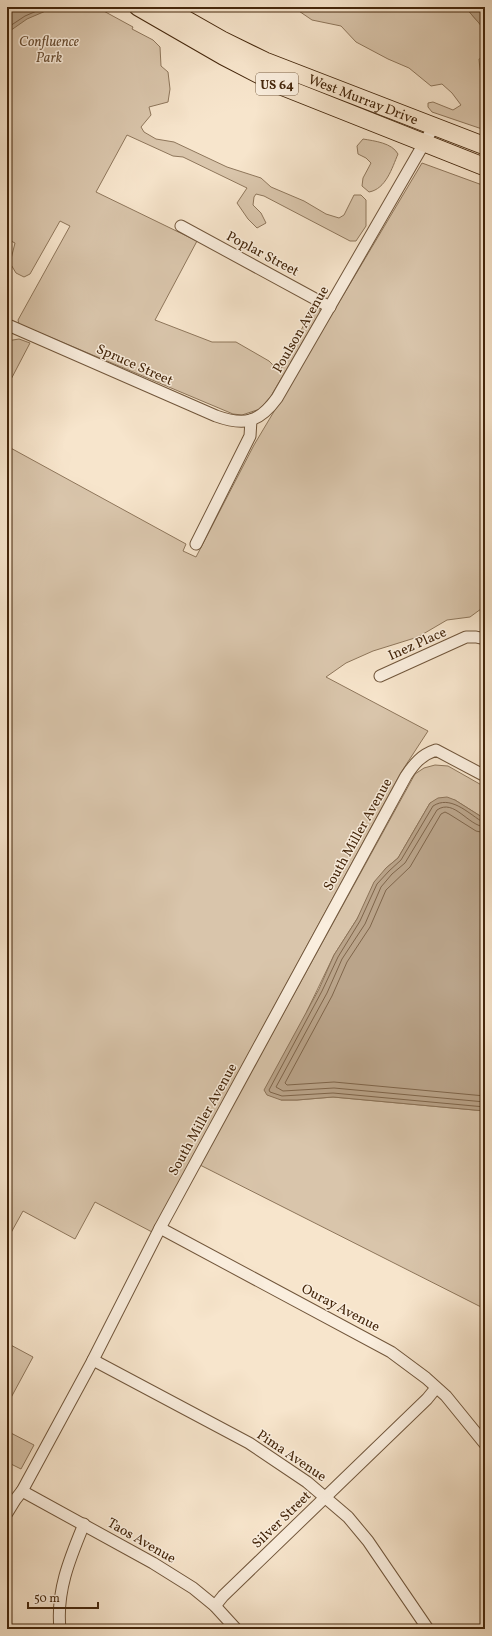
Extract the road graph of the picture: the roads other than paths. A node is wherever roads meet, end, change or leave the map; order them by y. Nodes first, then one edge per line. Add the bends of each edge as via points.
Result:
1 (138, 7) edge
2 (164, 7) edge
3 (434, 126) junction
4 (424, 143) junction
5 (485, 146) edge
6 (485, 167) edge
7 (181, 226) dead end
8 (330, 307) junction
9 (8, 326) edge
10 (251, 420) junction
11 (196, 544) dead end
12 (485, 639) edge
13 (380, 676) dead end
14 (485, 776) edge
15 (160, 1228) junction
16 (93, 1360) junction
17 (436, 1388) junction
18 (485, 1444) edge
19 (22, 1491) junction
20 (326, 1497) junction
21 (7, 1513) edge
22 (84, 1524) junction
23 (215, 1606) junction
24 (60, 1629) edge
25 (236, 1629) edge
26 (428, 1629) edge

1 - 4 highway, West Murray Drive / US 64 via 273,82
2 - 3 highway, West Murray Drive / US 64 via 265,61
3 - 4 street, Poulson Avenue
3 - 5 highway, US 64
4 - 6 highway, US 64
4 - 8 street, Poulson Avenue
7 - 8 street, Poplar Street
8 - 10 street, Poulson Avenue via 277,398 265,412
9 - 10 street, Spruce Street via 216,416 236,422
10 - 11 street via 250,436
12 - 13 street, Inez Place via 466,638
14 - 15 street, South Miller Avenue via 436,750 419,758 406,776
15 - 16 street, South Miller Avenue
15 - 17 street, Ouray Avenue via 391,1352
16 - 19 street, South Miller Avenue
16 - 20 street, Pima Avenue via 249,1444 284,1465
17 - 18 street, Ouray Avenue
17 - 20 street, Silver Street
19 - 21 street, South Miller Avenue
19 - 22 street, Taos Avenue
20 - 23 street, Silver Street
20 - 26 street, Pima Avenue via 348,1517 368,1541
22 - 23 street, Taos Avenue via 154,1563 193,1588
22 - 24 street via 64,1579 59,1608
23 - 25 street, Taos Avenue

